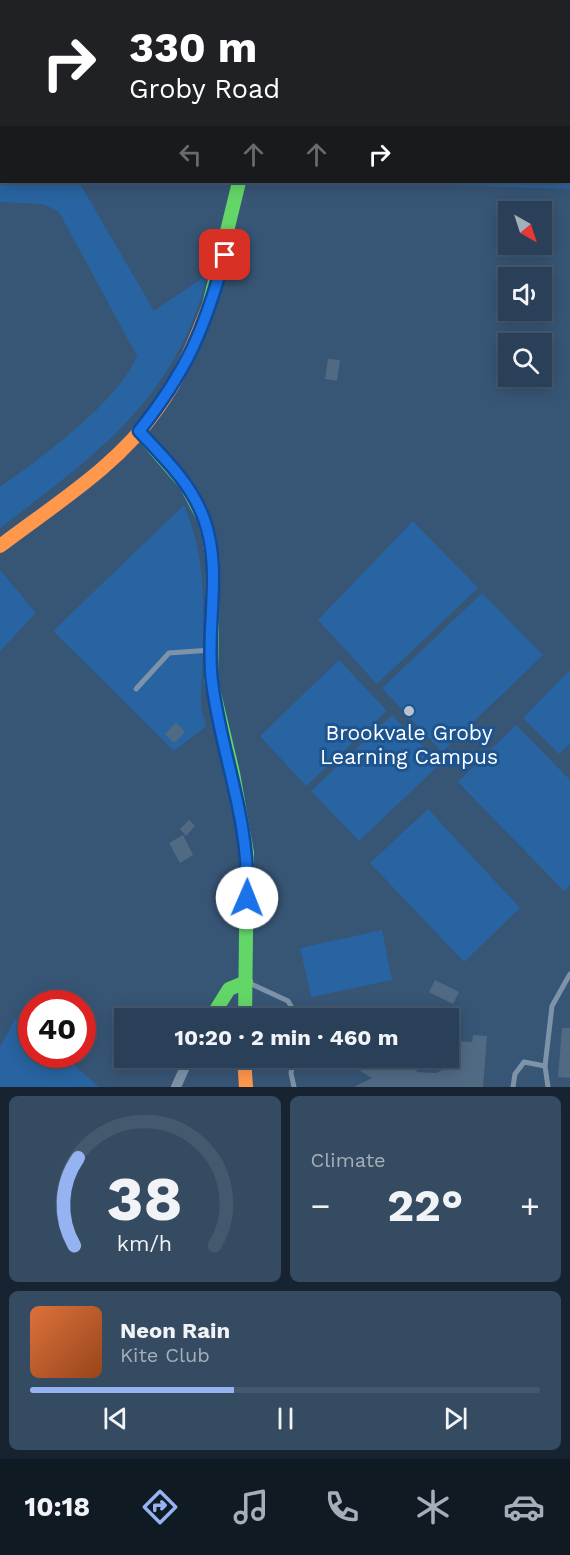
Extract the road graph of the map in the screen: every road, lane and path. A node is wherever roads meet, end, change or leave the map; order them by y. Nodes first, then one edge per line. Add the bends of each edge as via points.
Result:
1 (239, 183) edge
2 (139, 431) junction
3 (0, 546) edge
4 (211, 650) junction
5 (136, 689) dead end
6 (570, 974) edge
7 (246, 982) junction
8 (217, 1008) edge
9 (245, 1008) edge
10 (292, 1008) edge
11 (545, 1066) junction
12 (185, 1068) edge
13 (245, 1068) edge
14 (291, 1068) edge
15 (176, 1087) edge
16 (246, 1087) edge
17 (294, 1087) edge
18 (513, 1087) edge
19 (548, 1087) edge

1 - 2 street via 228,242 202,328 185,367
2 - 3 street via 99,471
2 - 4 street via 176,471 204,519 213,564
4 - 5 lane via 169,653
4 - 7 street via 216,709 233,773 247,853
6 - 11 lane via 552,1006
7 - 8 street via 229,989
7 - 9 street
7 - 10 lane via 288,1001
11 - 18 lane via 524,1062 515,1074
11 - 19 lane
12 - 15 street
13 - 16 street
14 - 17 lane

